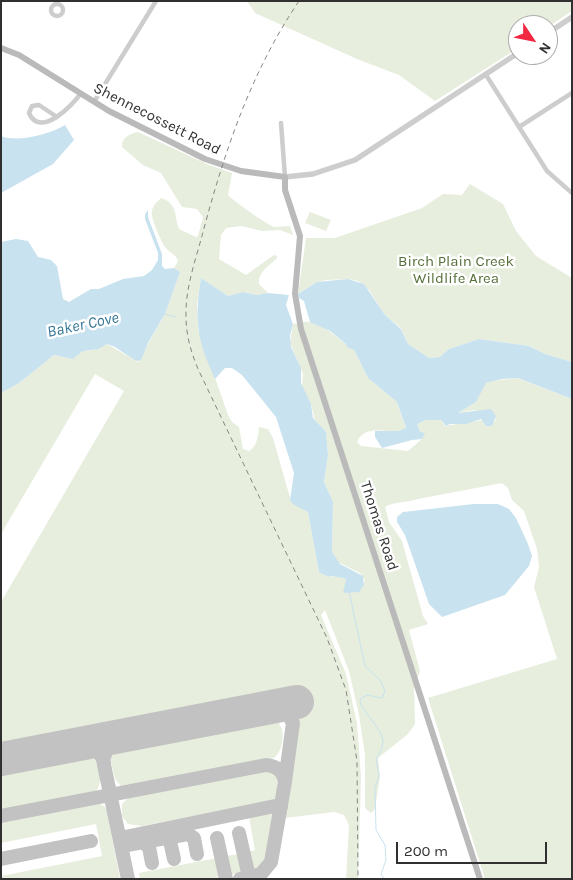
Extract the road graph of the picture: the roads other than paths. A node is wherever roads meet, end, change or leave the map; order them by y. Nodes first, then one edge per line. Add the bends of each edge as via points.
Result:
1 (156, 1) edge
2 (572, 17) edge
3 (558, 26) edge
4 (1, 48) edge
5 (508, 60) edge
6 (486, 75) junction
7 (81, 93) junction
8 (572, 93) edge
9 (94, 102) junction
10 (57, 117) junction
11 (281, 123) dead end
12 (519, 127) junction
13 (285, 177) junction
14 (572, 193) edge
15 (480, 879) edge

1 - 9 street
2 - 3 street
4 - 7 main road, Shennecossett Road via 19,55
5 - 6 street, Shennecossett Road
6 - 12 street
6 - 13 street, Shennecossett Road via 355,160 313,174
7 - 9 main road, Shennecossett Road
7 - 10 street
8 - 12 street
9 - 13 main road, Shennecossett Road via 210,161 241,171
10 - 10 street via 38,122 29,113 32,106 39,105
11 - 13 street
12 - 14 street via 551,177
13 - 15 main road, Thomas Road via 300,236 295,296 305,344

